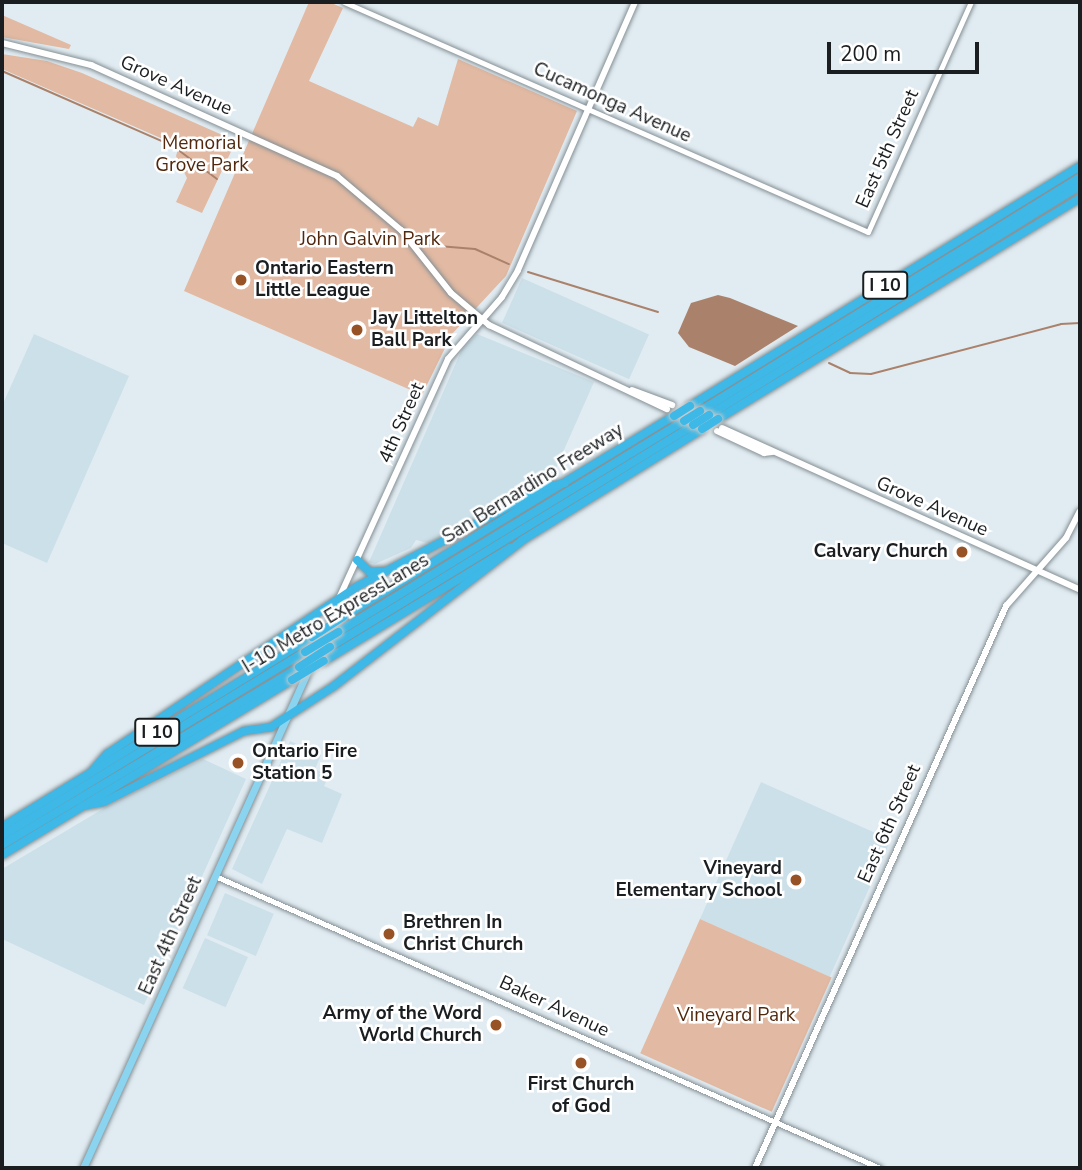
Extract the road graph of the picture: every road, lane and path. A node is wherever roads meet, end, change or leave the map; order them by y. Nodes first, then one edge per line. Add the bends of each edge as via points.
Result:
1 (344, 2) edge
2 (635, 2) edge
3 (971, 2) edge
4 (2, 43) edge
5 (589, 109) junction
6 (1080, 166) edge
7 (1080, 174) edge
8 (1080, 186) edge
9 (1080, 198) edge
10 (868, 232) joint
11 (1009, 240) junction
12 (942, 271) junction
13 (481, 319) junction
14 (671, 410) junction
15 (719, 430) dead end
16 (565, 483) junction
17 (1080, 511) edge
18 (524, 539) junction
19 (357, 559) junction
20 (400, 565) junction
21 (1035, 570) junction
22 (1080, 590) edge
23 (340, 598) junction
24 (287, 717) junction
25 (92, 771) junction
26 (82, 806) junction
27 (2, 827) edge
28 (2, 836) edge
29 (2, 845) edge
30 (2, 855) edge
31 (215, 876) junction
32 (775, 1123) junction
33 (83, 1168) edge
34 (755, 1168) edge
35 (880, 1168) edge

1 - 5 street, Cucamonga Avenue
2 - 5 main road, 4th Street
3 - 10 street, East 5th Street
4 - 13 main road, Grove Avenue via 91,65 337,176 401,230 439,279
5 - 10 street, Cucamonga Avenue
5 - 13 main road, 4th Street via 519,267 502,297
6 - 14 highway, San Bernardino Freeway / I 10, bridge via 690,406
7 - 28 highway, I-10 Metro ExpressLanes, bridge
8 - 12 highway, I-10 Metro ExpressLanes
9 - 11 highway, I 10
11 - 12 highway
11 - 18 highway, I 10, bridge
12 - 29 highway, I-10 Metro ExpressLanes, bridge
13 - 14 main road, Grove Avenue
13 - 19 main road, 4th Street via 448,359
14 - 16 highway, San Bernardino Freeway / I 10
15 - 21 main road, Grove Avenue
16 - 20 highway via 546,487
16 - 25 highway, San Bernardino Freeway / I 10, bridge
17 - 21 main road, East 6th Street via 1066,538
18 - 24 highway via 499,563 427,610 334,686
18 - 26 highway, I 10, bridge
19 - 20 highway via 373,573
19 - 23 main road, 4th Street
20 - 23 highway
21 - 22 main road, Grove Avenue
21 - 32 main road, East 6th Street via 1006,606
23 - 24 main road, 4th Street
23 - 25 highway via 107,754
24 - 26 highway via 271,727 244,731 104,802
24 - 31 main road, East 4th Street
25 - 27 highway, San Bernardino Freeway / I 10
26 - 30 highway, I 10
31 - 32 street, Baker Avenue
31 - 33 main road, East 4th Street
32 - 34 main road, East 6th Street
32 - 35 street, Baker Avenue

